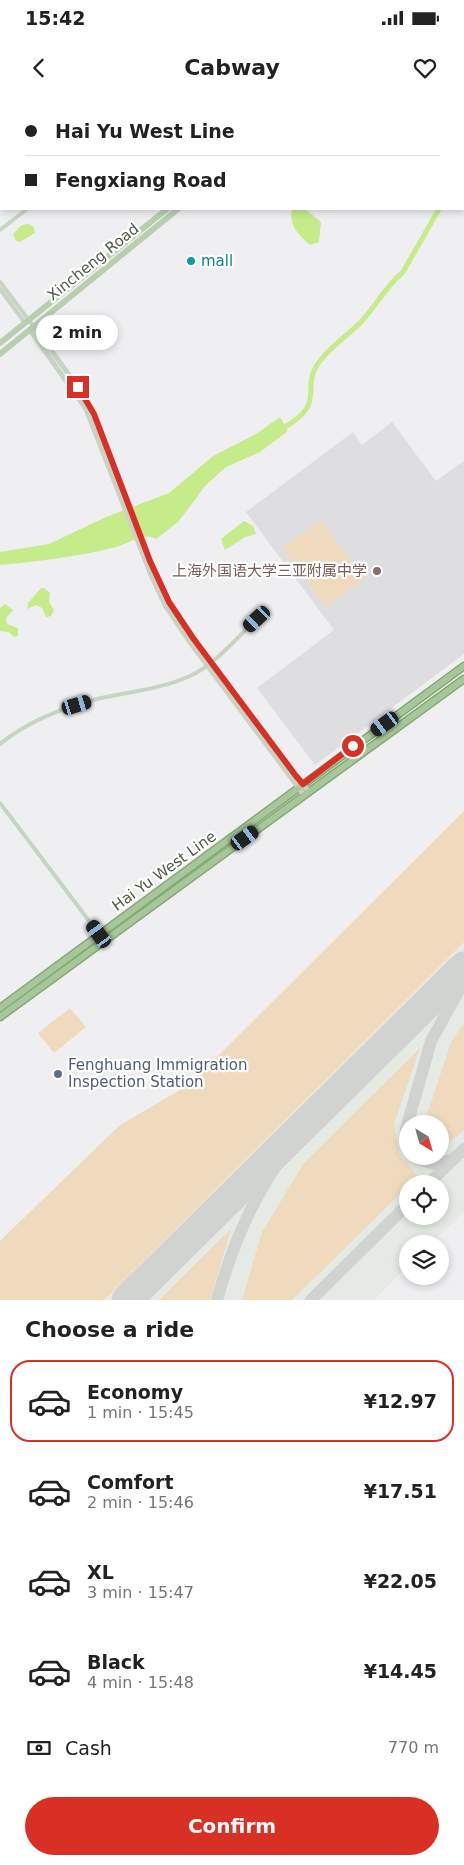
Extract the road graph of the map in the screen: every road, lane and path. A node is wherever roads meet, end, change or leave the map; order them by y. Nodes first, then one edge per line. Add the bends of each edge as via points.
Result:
1 (26, 210) edge
2 (166, 210) edge
3 (177, 210) edge
4 (0, 230) edge
5 (0, 282) edge
6 (0, 289) edge
7 (27, 322) junction
8 (32, 329) junction
9 (0, 343) edge
10 (0, 354) edge
11 (257, 619) dead end
12 (209, 664) junction
13 (464, 666) edge
14 (464, 679) edge
15 (0, 744) edge
16 (300, 785) junction
17 (306, 793) junction
18 (0, 803) edge
19 (99, 934) junction
20 (0, 1008) edge
21 (0, 1018) edge

1 - 4 street
2 - 7 main road, Xincheng Road
3 - 8 main road, Xincheng Road
5 - 7 street
6 - 7 street
7 - 8 street
7 - 9 main road, Xincheng Road
8 - 10 main road, Xincheng Road
8 - 12 street via 86,409 140,541 169,602
11 - 12 street
12 - 15 street via 190,676 155,688 60,710
12 - 16 street
13 - 16 highway, Hai Yu West Line
14 - 17 highway, Hai Yu West Line
16 - 17 street
16 - 19 highway, Hai Yu West Line
17 - 21 highway, Hai Yu West Line
18 - 19 street
19 - 20 highway, Hai Yu West Line

